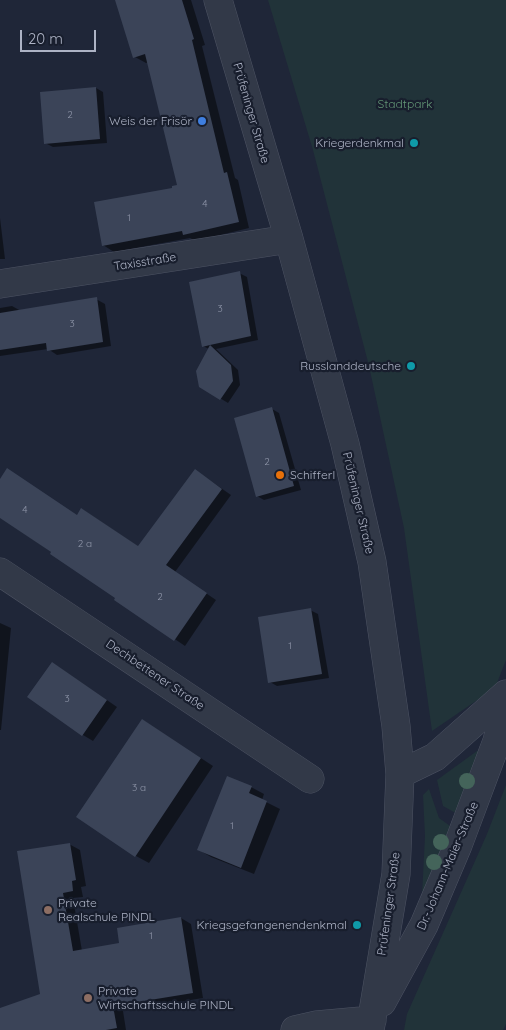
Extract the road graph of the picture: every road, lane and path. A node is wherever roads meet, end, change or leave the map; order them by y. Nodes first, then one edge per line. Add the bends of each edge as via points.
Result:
1 (218, 0) edge
2 (289, 239) junction
3 (0, 284) edge
4 (0, 572) edge
5 (506, 694) edge
6 (506, 705) edge
7 (400, 774) junction
8 (310, 779) dead end
9 (371, 1025) edge
10 (295, 1030) edge

1 - 2 street, Prüfeninger Straße
2 - 3 street, Taxisstraße
2 - 7 street, Prüfeninger Straße via 345,444 372,562
4 - 8 street, Dechbettener Straße
5 - 7 street via 435,757
6 - 9 street, Dr.-Johann-Maier-Straße via 497,741 464,832 428,917
7 - 9 street, Prüfeninger Straße via 396,874
9 - 10 street via 317,1025

